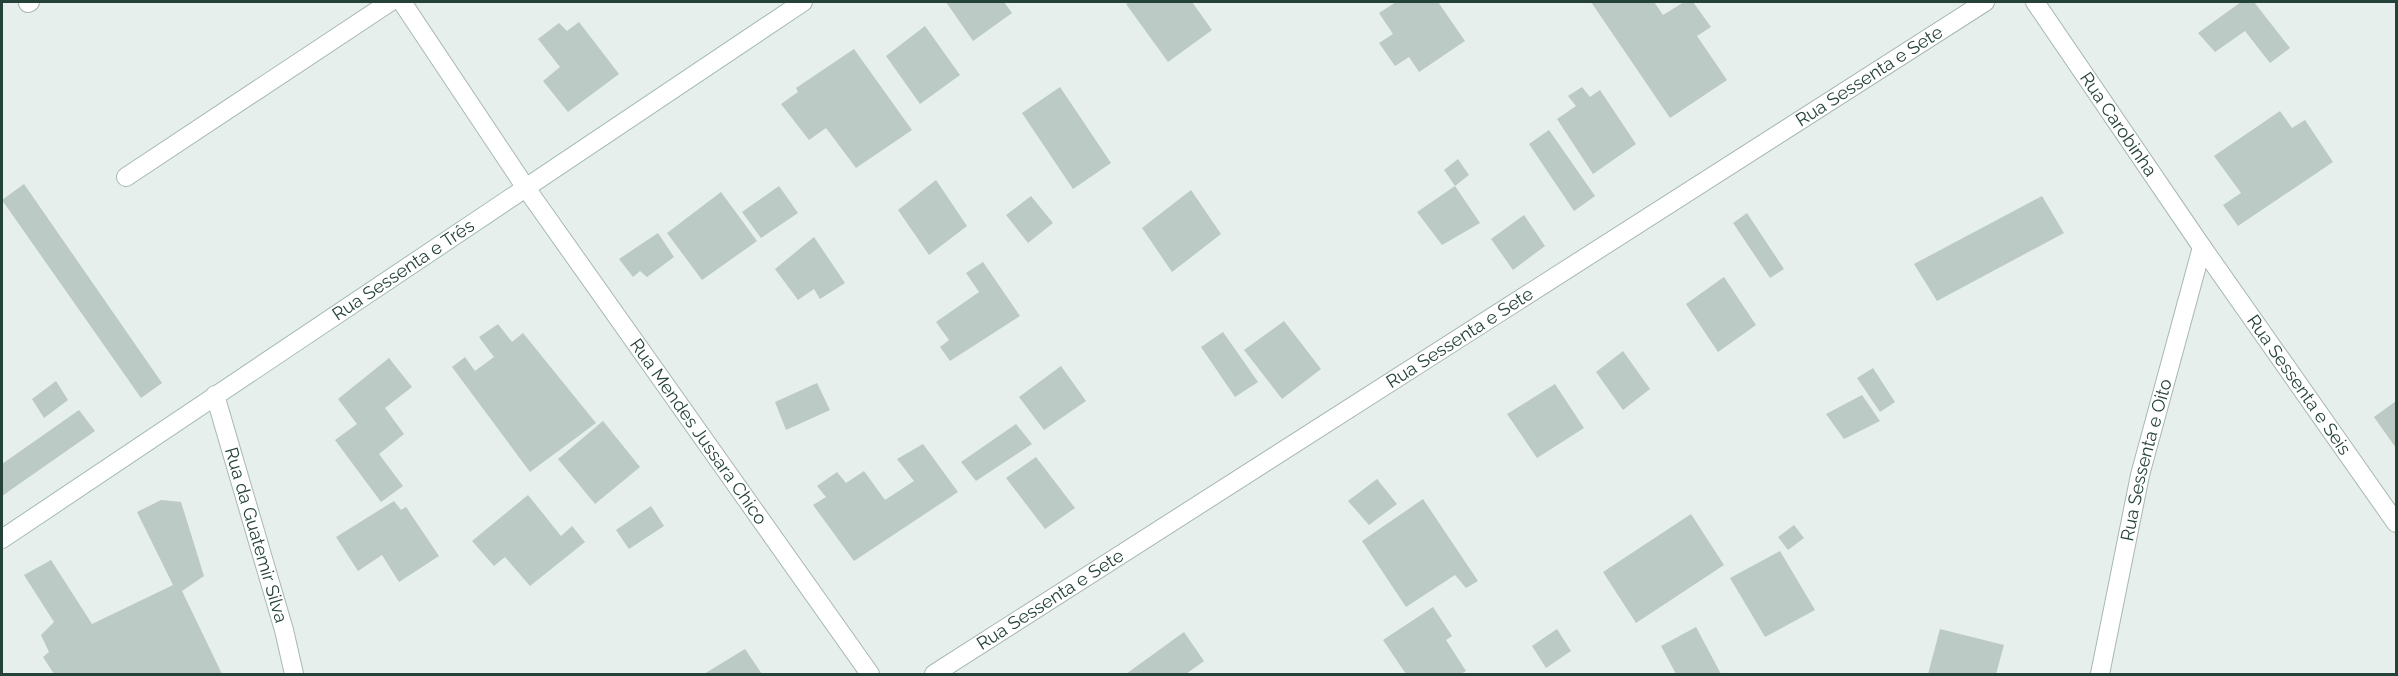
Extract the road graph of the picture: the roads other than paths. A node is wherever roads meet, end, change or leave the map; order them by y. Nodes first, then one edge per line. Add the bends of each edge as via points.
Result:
1 (390, 2) edge
2 (402, 2) edge
3 (803, 2) edge
4 (1985, 2) edge
5 (2035, 2) edge
6 (126, 177) dead end
7 (526, 188) junction
8 (2202, 247) junction
9 (215, 395) junction
10 (2397, 523) edge
11 (2, 539) edge
12 (294, 675) edge
13 (870, 675) edge
14 (934, 675) edge
15 (2100, 675) edge

1 - 6 street
2 - 7 street, Rua Mendes Jussara Chico
3 - 7 street, Rua Sessenta e Três
4 - 14 street, Rua Sessenta e Sete
5 - 8 street, Rua Carobinha
7 - 9 street, Rua Sessenta e Três
7 - 13 street, Rua Mendes Jussara Chico
8 - 10 street, Rua Sessenta e Seis
8 - 15 street, Rua Sessenta e Oito via 2140,475
9 - 11 street, Rua Sessenta e Três
9 - 12 street, Rua da Guatemir Silva

